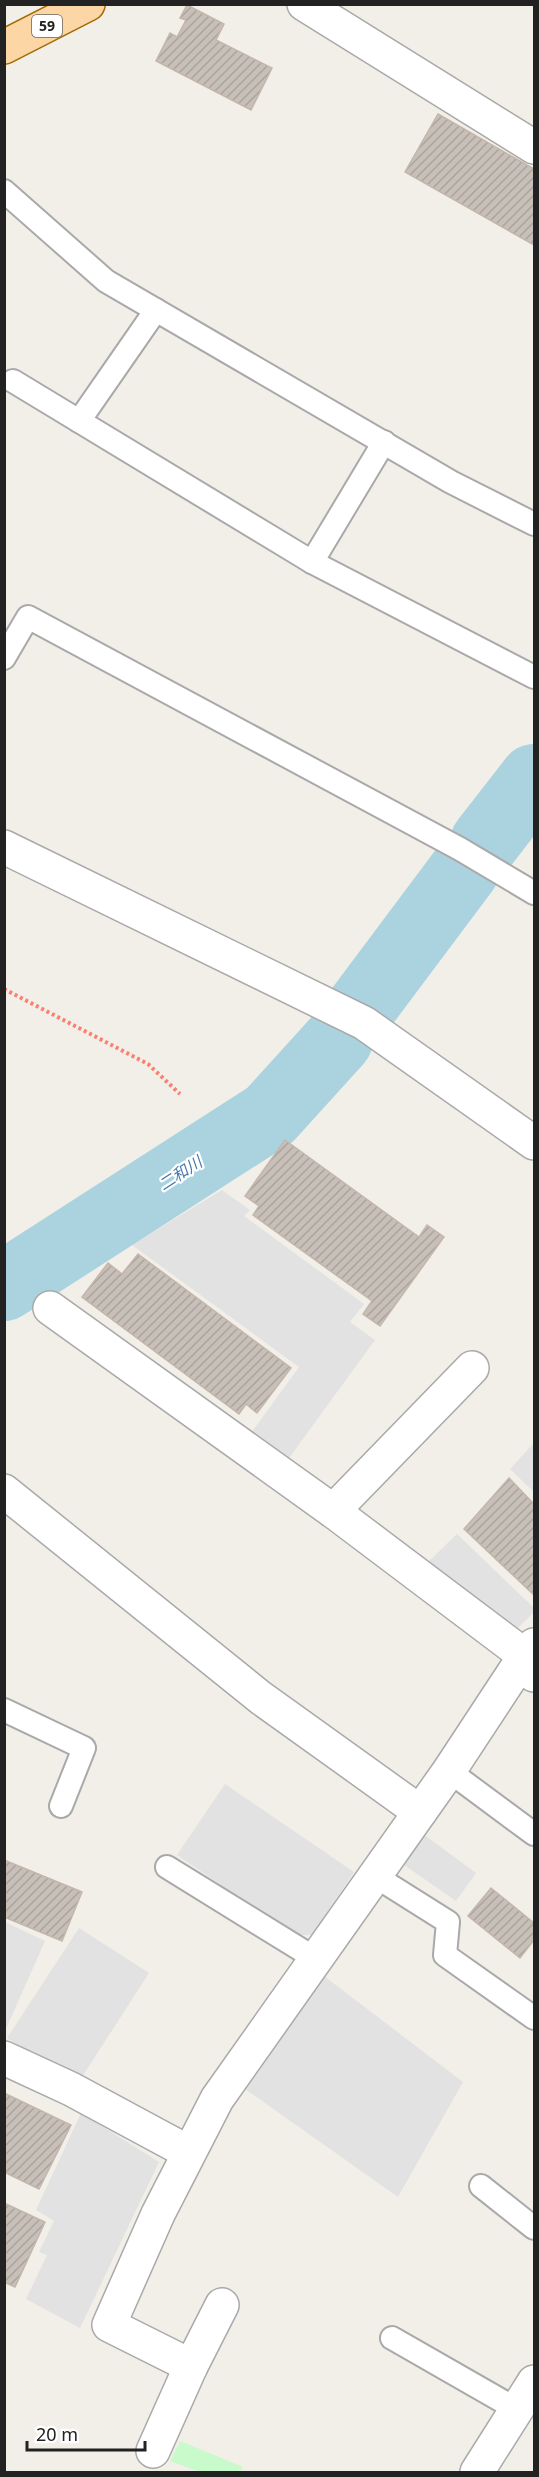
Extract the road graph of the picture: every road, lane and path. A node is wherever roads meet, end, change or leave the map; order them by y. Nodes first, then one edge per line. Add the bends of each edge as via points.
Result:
1 (88, 4) edge
2 (304, 4) edge
3 (4, 47) edge
4 (534, 147) edge
5 (8, 200) edge
6 (156, 310) junction
7 (13, 381) dead end
8 (79, 421) junction
9 (384, 442) junction
10 (534, 524) edge
11 (312, 562) junction
12 (4, 658) edge
13 (534, 677) edge
14 (4, 847) edge
15 (534, 893) edge
16 (4, 989) edge
17 (180, 1094) dead end
18 (534, 1143) edge
19 (50, 1308) dead end
20 (472, 1368) dead end
21 (4, 1491) edge
22 (333, 1511) junction
23 (530, 1660) edge
24 (4, 1710) edge
25 (449, 1771) junction
26 (61, 1806) dead end
27 (420, 1812) junction
28 (534, 1834) edge
29 (167, 1867) dead end
30 (375, 1876) junction
31 (316, 1959) junction
32 (534, 2018) edge
33 (4, 2058) edge
34 (188, 2152) junction
35 (481, 2186) dead end
36 (534, 2228) edge
37 (222, 2305) dead end
38 (392, 2338) dead end
39 (191, 2366) junction
40 (534, 2382) edge
41 (516, 2409) junction
42 (153, 2451) dead end
43 (477, 2472) edge

1 - 3 main road, 59
2 - 4 street
5 - 6 lane via 106,281
6 - 8 lane
6 - 9 lane
7 - 8 lane
8 - 11 lane
9 - 10 lane
9 - 11 lane
11 - 13 lane
12 - 15 lane via 28,617 460,849
14 - 18 street via 364,1023
16 - 17 path via 148,1064
19 - 22 street
20 - 22 street
21 - 27 street via 261,1698
22 - 23 street
23 - 25 street
24 - 26 lane via 84,1748
25 - 27 street
25 - 28 lane
27 - 30 street
29 - 31 lane
30 - 31 street
30 - 32 lane via 448,1922 445,1955
31 - 34 street via 217,2099
33 - 34 street
34 - 39 street via 109,2325
35 - 36 lane
37 - 39 street
38 - 41 lane
39 - 42 street
40 - 41 street
41 - 43 street

